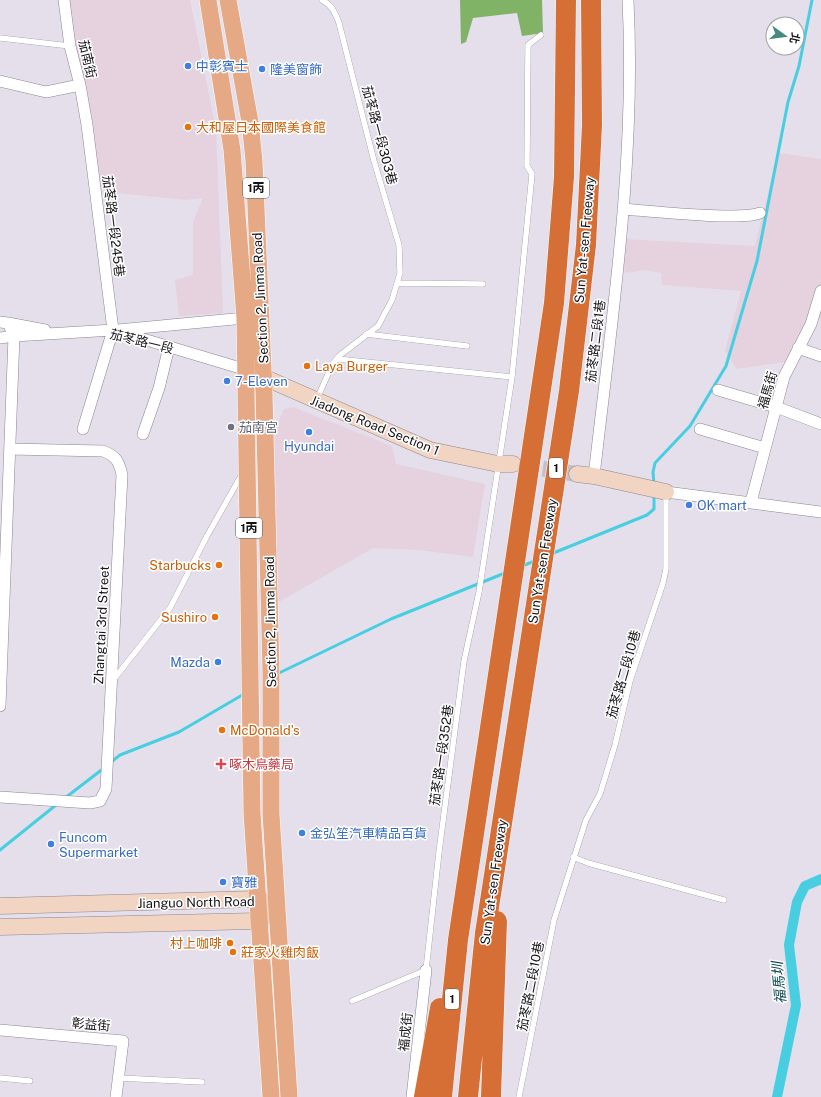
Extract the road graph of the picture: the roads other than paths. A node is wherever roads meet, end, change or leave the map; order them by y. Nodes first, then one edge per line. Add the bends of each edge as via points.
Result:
1 (64, 0) edge
2 (208, 0) edge
3 (228, 0) edge
4 (322, 0) edge
5 (566, 0) edge
6 (591, 0) edge
7 (628, 0) edge
8 (541, 35) dead end
9 (0, 38) edge
10 (70, 46) junction
11 (0, 81) edge
12 (80, 84) junction
13 (87, 125) joint
14 (623, 209) junction
15 (760, 212) dead end
16 (397, 283) junction
17 (483, 284) dead end
18 (821, 291) edge
19 (245, 318) junction
20 (4, 322) edge
21 (113, 330) junction
22 (62, 334) junction
23 (366, 334) junction
24 (14, 336) junction
25 (0, 338) edge
26 (467, 346) dead end
27 (169, 347) junction
28 (798, 348) junction
29 (821, 356) edge
30 (337, 359) junction
31 (247, 370) junction
32 (264, 377) junction
33 (512, 377) junction
34 (718, 390) dead end
35 (316, 401) junction
36 (776, 407) junction
37 (821, 424) edge
38 (83, 429) dead end
39 (700, 429) dead end
40 (143, 434) dead end
41 (765, 448) junction
42 (10, 449) junction
43 (248, 463) junction
44 (505, 464) junction
45 (577, 474) tunnel mouth
46 (594, 476) junction
47 (658, 490) junction
48 (751, 502) junction
49 (821, 512) edge
50 (2, 564) edge
51 (2, 593) edge
52 (112, 681) junction
53 (0, 706) edge
54 (0, 797) edge
55 (573, 857) junction
56 (494, 875) junction
57 (257, 899) junction
58 (724, 900) dead end
59 (0, 906) edge
60 (277, 906) junction
61 (259, 921) junction
62 (0, 927) edge
63 (458, 940) junction
64 (426, 970) junction
65 (352, 1001) dead end
66 (0, 1030) edge
67 (0, 1078) edge
68 (119, 1078) junction
69 (30, 1081) dead end
70 (202, 1082) dead end
71 (116, 1097) edge
72 (271, 1097) edge
73 (289, 1097) edge
74 (412, 1097) edge
75 (424, 1097) edge
76 (442, 1097) edge
77 (468, 1097) edge
78 (491, 1097) edge
79 (519, 1097) edge

1 - 10 street, 茄南街
2 - 19 main road, Section 2, Jinma Road / 1丙 via 232,150
3 - 32 main road, Section 2, Jinma Road / 1丙 via 250,122 254,162
4 - 16 lane, 茄苳路一段303巷 via 334,11 339,23 374,161 399,245 400,273
5 - 63 highway, Sun Yat-sen Freeway / 1 via 564,176 554,303
6 - 56 highway, Sun Yat-sen Freeway / 1 via 592,124 586,245 569,391
7 - 14 street, 茄苳路二段1巷 via 629,130
8 - 33 lane, 茄苳路一段352巷 via 528,45 527,166 532,174
9 - 10 lane
10 - 12 street, 茄南街
11 - 12 street via 46,92
12 - 13 street, 茄南街
13 - 21 street, 茄苳路一段245巷
14 - 15 street via 734,216 756,215
14 - 46 street, 茄苳路二段1巷
16 - 17 lane
16 - 23 lane, 茄苳路一段303巷 via 392,300 378,326
18 - 28 street, 福馬街 via 811,324
19 - 21 street
19 - 31 main road, Section 2, Jinma Road / 1丙
20 - 22 street
20 - 24 street
21 - 22 street, 茄苳路一段
21 - 27 street, 茄苳路一段
21 - 38 street
22 - 24 street, 茄苳路一段
23 - 26 lane
23 - 30 lane, 茄苳路一段303巷
24 - 25 street, 茄苳路一段
24 - 42 street
27 - 31 street, 茄苳路一段
27 - 40 street via 159,388
28 - 29 street
28 - 36 street, 福馬街 via 784,377
30 - 33 lane
30 - 35 lane, 茄苳路一段303巷
31 - 32 street, 茄苳路一段
31 - 43 main road, Section 2, Jinma Road / 1丙
32 - 35 street, Jiadong Road Section 1
32 - 60 main road, Section 2, Jinma Road / 1丙 via 271,678 271,814
33 - 44 lane, 茄苳路一段352巷
34 - 36 street
35 - 44 street, Jiadong Road Section 1 via 430,450
36 - 37 street
36 - 41 street, 福馬街
39 - 41 street
41 - 48 street, 福馬街
42 - 50 street
42 - 52 street, Zhangtai 3rd Street via 103,451 112,455 120,464 122,475
43 - 52 lane via 170,608
43 - 57 main road, Section 2, Jinma Road / 1丙 via 252,813
44 - 64 lane, 茄苳路一段352巷 via 464,661
45 - 46 street
46 - 47 street
47 - 48 street
47 - 55 lane, 茄苳路二段10巷 via 666,569 663,583 630,681 600,794 586,820
48 - 49 street
50 - 51 street
51 - 53 street
52 - 54 street, Zhangtai 3rd Street via 106,789 100,801 90,803
55 - 58 lane
55 - 79 lane, 茄苳路二段10巷 via 554,920
56 - 77 highway, Sun Yat-sen Freeway / 1 via 485,932
56 - 78 highway via 498,932
57 - 59 street, Jianguo North Road
57 - 60 street, Jianguo North Road
57 - 61 main road, 1丙
60 - 61 street, Jianguo North Road
60 - 73 main road, 1丙
61 - 62 street, Jianguo North Road
61 - 72 main road, 1丙
63 - 75 highway via 436,1022
63 - 76 highway, Sun Yat-sen Freeway / 1
64 - 65 lane
64 - 74 street, 福成街
66 - 68 street, 彰益街 via 123,1041
67 - 69 lane
68 - 70 lane
68 - 71 street, 彰益街

